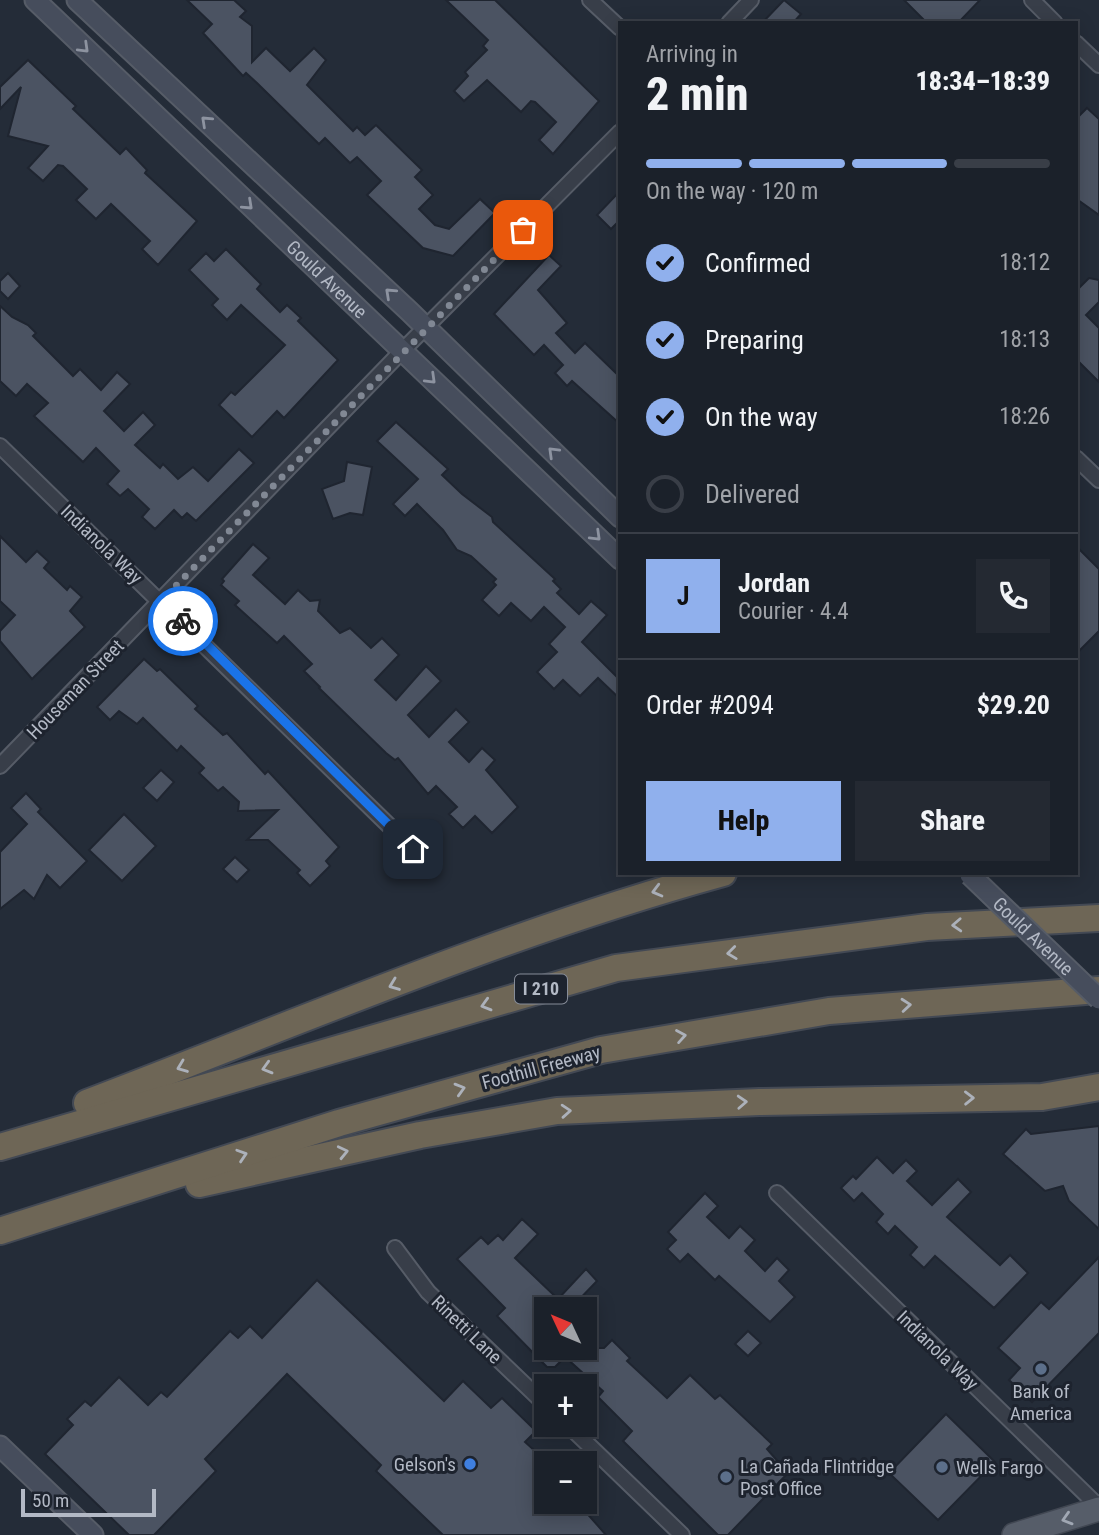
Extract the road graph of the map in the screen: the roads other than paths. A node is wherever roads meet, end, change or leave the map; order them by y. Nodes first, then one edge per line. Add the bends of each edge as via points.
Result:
1 (35, 0) edge
2 (77, 0) edge
3 (590, 0) edge
4 (751, 0) edge
5 (1032, 0) edge
6 (731, 21) edge
7 (1053, 21) edge
8 (618, 26) edge
9 (1078, 45) edge
10 (1099, 65) edge
11 (618, 134) edge
12 (426, 327) junction
13 (402, 351) junction
14 (0, 446) edge
15 (1078, 460) edge
16 (1099, 480) edge
17 (618, 515) edge
18 (618, 557) edge
19 (162, 600) junction
20 (0, 766) edge
21 (413, 849) dead end
22 (716, 875) edge
23 (970, 875) edge
24 (1099, 918) edge
25 (1099, 990) edge
26 (1099, 999) edge
27 (1099, 1087) edge
28 (0, 1136) edge
29 (0, 1147) edge
30 (777, 1193) dead end
31 (37, 1221) junction
32 (0, 1231) edge
33 (395, 1248) dead end
34 (534, 1394) edge
35 (580, 1437) edge
36 (0, 1446) edge
37 (1099, 1508) edge
38 (93, 1535) edge
39 (682, 1535) edge
40 (1014, 1535) edge

1 -> 13 street, Gould Avenue
12 -> 2 street, Gould Avenue
3 - 8 street
4 - 6 street
5 - 7 street
9 - 10 street
11 - 12 street, Houseman Street
12 - 13 street, Houseman Street
17 -> 12 street, Gould Avenue
13 -> 18 street, Gould Avenue
13 - 19 street, Houseman Street
14 - 19 street, Indianola Way
15 - 16 street
19 - 20 street, Houseman Street
19 - 21 street, Indianola Way
22 -> 28 highway via 626,900 480,951
23 - 26 street, Gould Avenue, bridge
24 -> 29 highway, I 210 via 926,927 616,968
31 -> 25 highway, Foothill Freeway via 338,1123 601,1050 829,1011
31 -> 27 highway via 419,1135 557,1111 1042,1097
30 - 37 street, Indianola Way
31 - 32 highway, Foothill Freeway
33 - 34 street, Rinetti Lane via 428,1292
35 - 39 street
36 - 38 street
37 -> 40 main road

